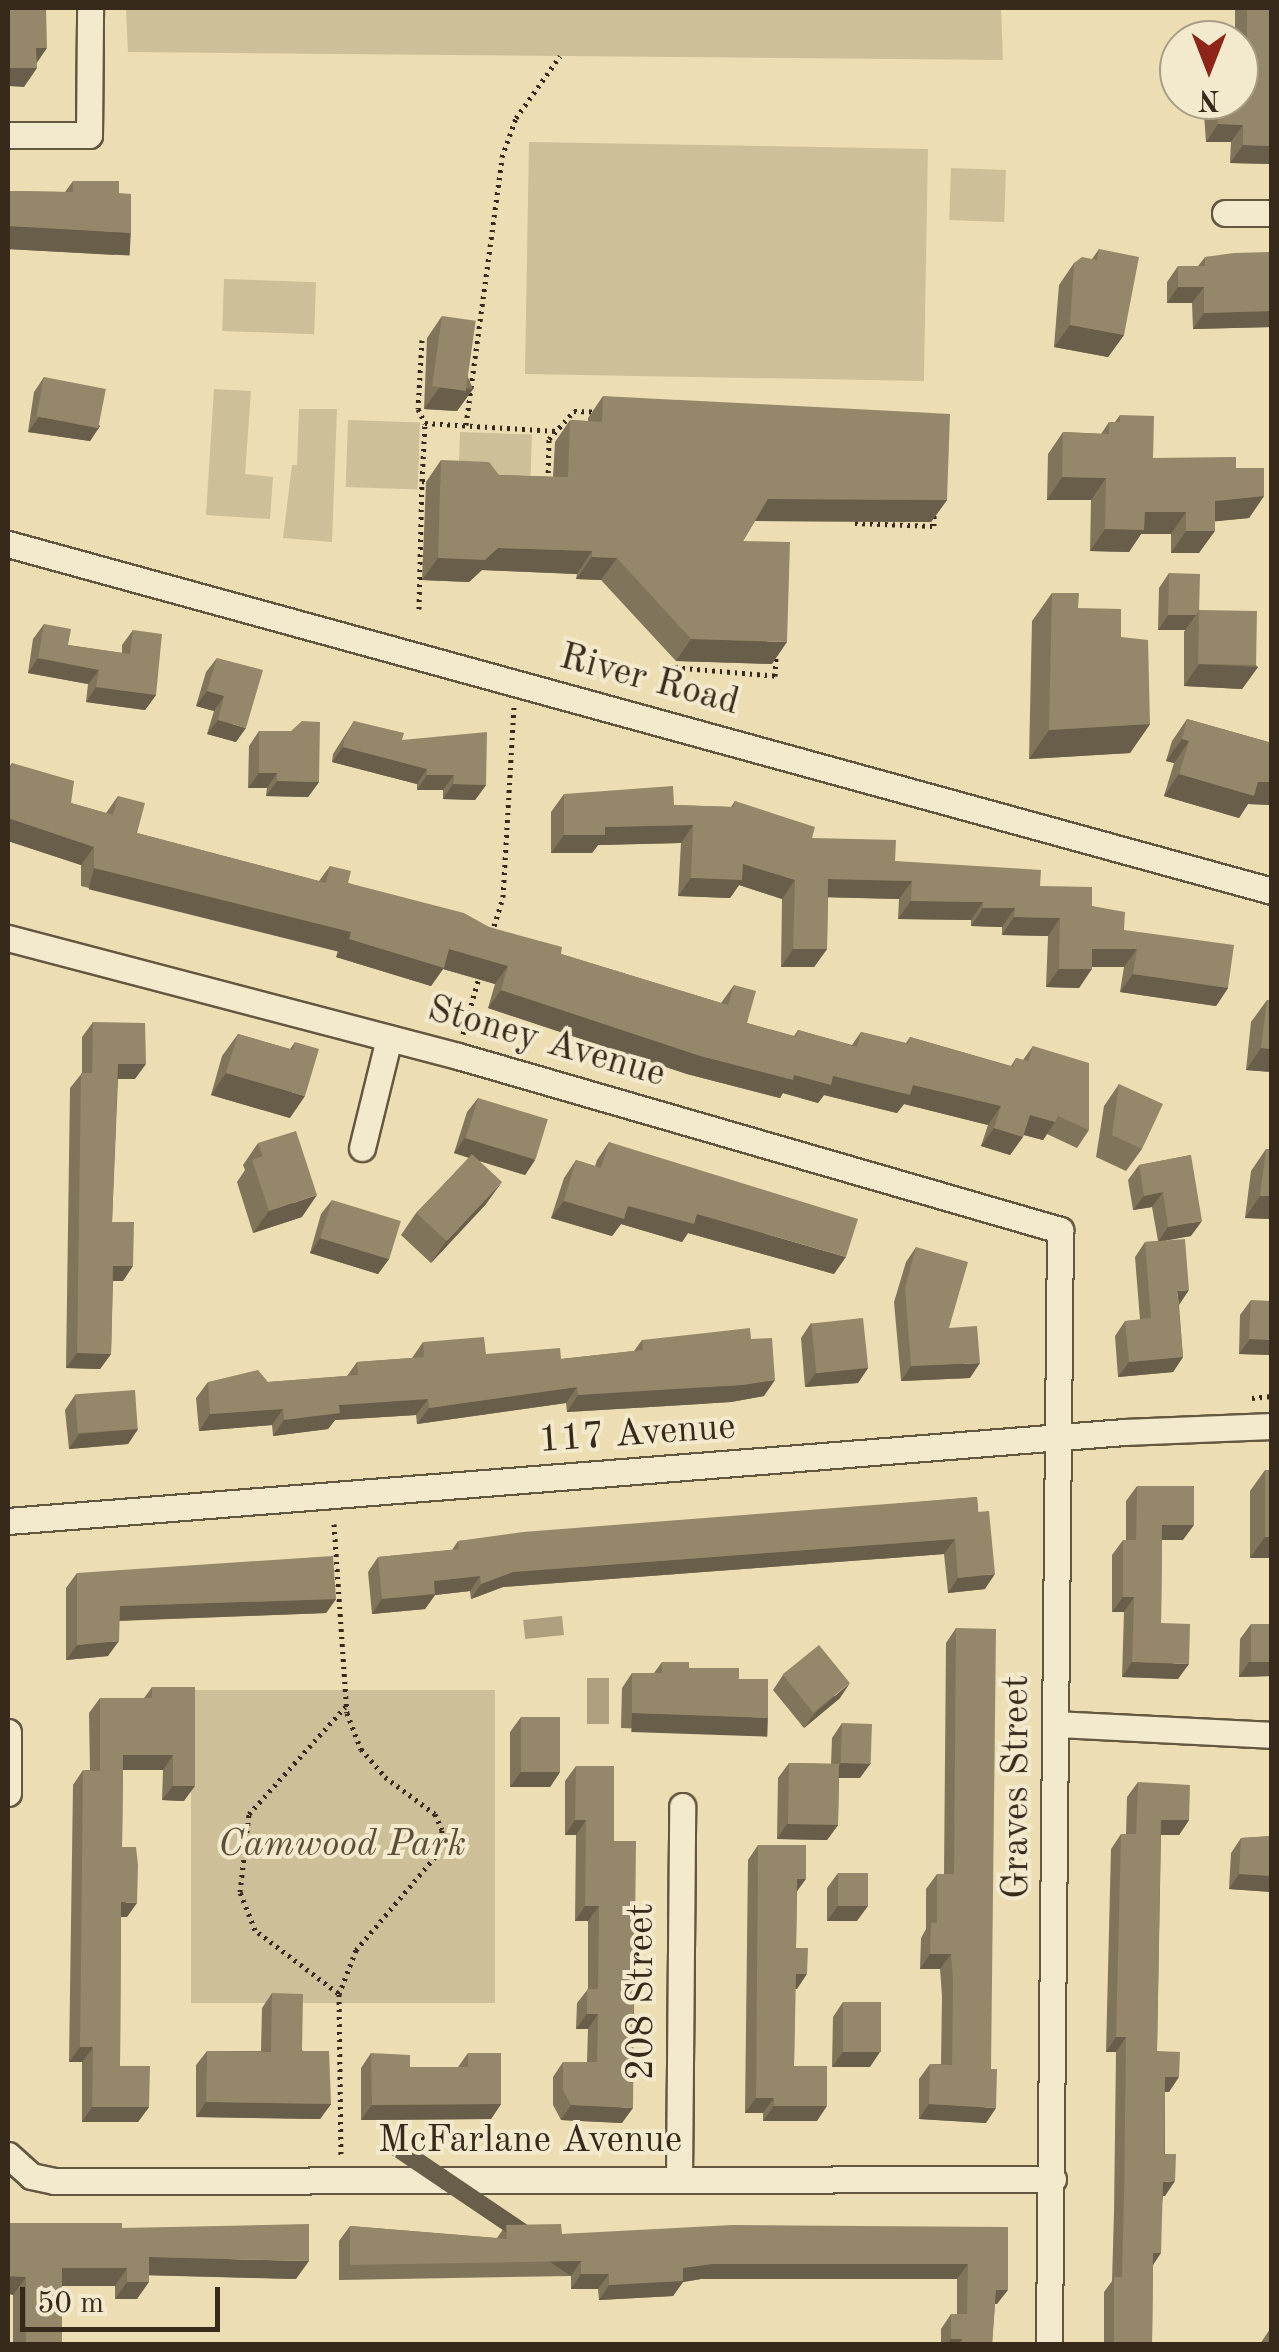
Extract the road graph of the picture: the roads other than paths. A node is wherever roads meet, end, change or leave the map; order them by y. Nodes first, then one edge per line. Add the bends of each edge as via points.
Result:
1 (90, 8) edge
2 (8, 136) edge
3 (1224, 213) dead end
4 (1272, 213) edge
5 (8, 544) edge
6 (1272, 891) edge
7 (8, 938) edge
8 (389, 1038) junction
9 (362, 1148) dead end
10 (1060, 1230) joint
11 (1272, 1426) edge
12 (1058, 1442) junction
13 (8, 1521) edge
14 (1056, 1724) junction
15 (8, 1732) edge
16 (1272, 1735) edge
17 (8, 1793) edge
18 (682, 1806) dead end
19 (10, 2160) edge
20 (680, 2179) junction
21 (1052, 2179) junction
22 (1048, 2344) edge

1 - 2 street via 89,135
3 - 4 street
5 - 6 street, River Road
7 - 8 street, Stoney Avenue
8 - 9 street
8 - 10 street, Stoney Avenue
10 - 12 street, Graves Street
11 - 12 street, 117 Avenue
12 - 13 street, 117 Avenue
12 - 14 street, Graves Street
14 - 16 street
14 - 21 street, Graves Street
15 - 17 street
18 - 20 street, 208 Street
19 - 20 street, McFarlane Avenue via 54,2181
20 - 21 street, McFarlane Avenue
21 - 22 street, Graves Street

